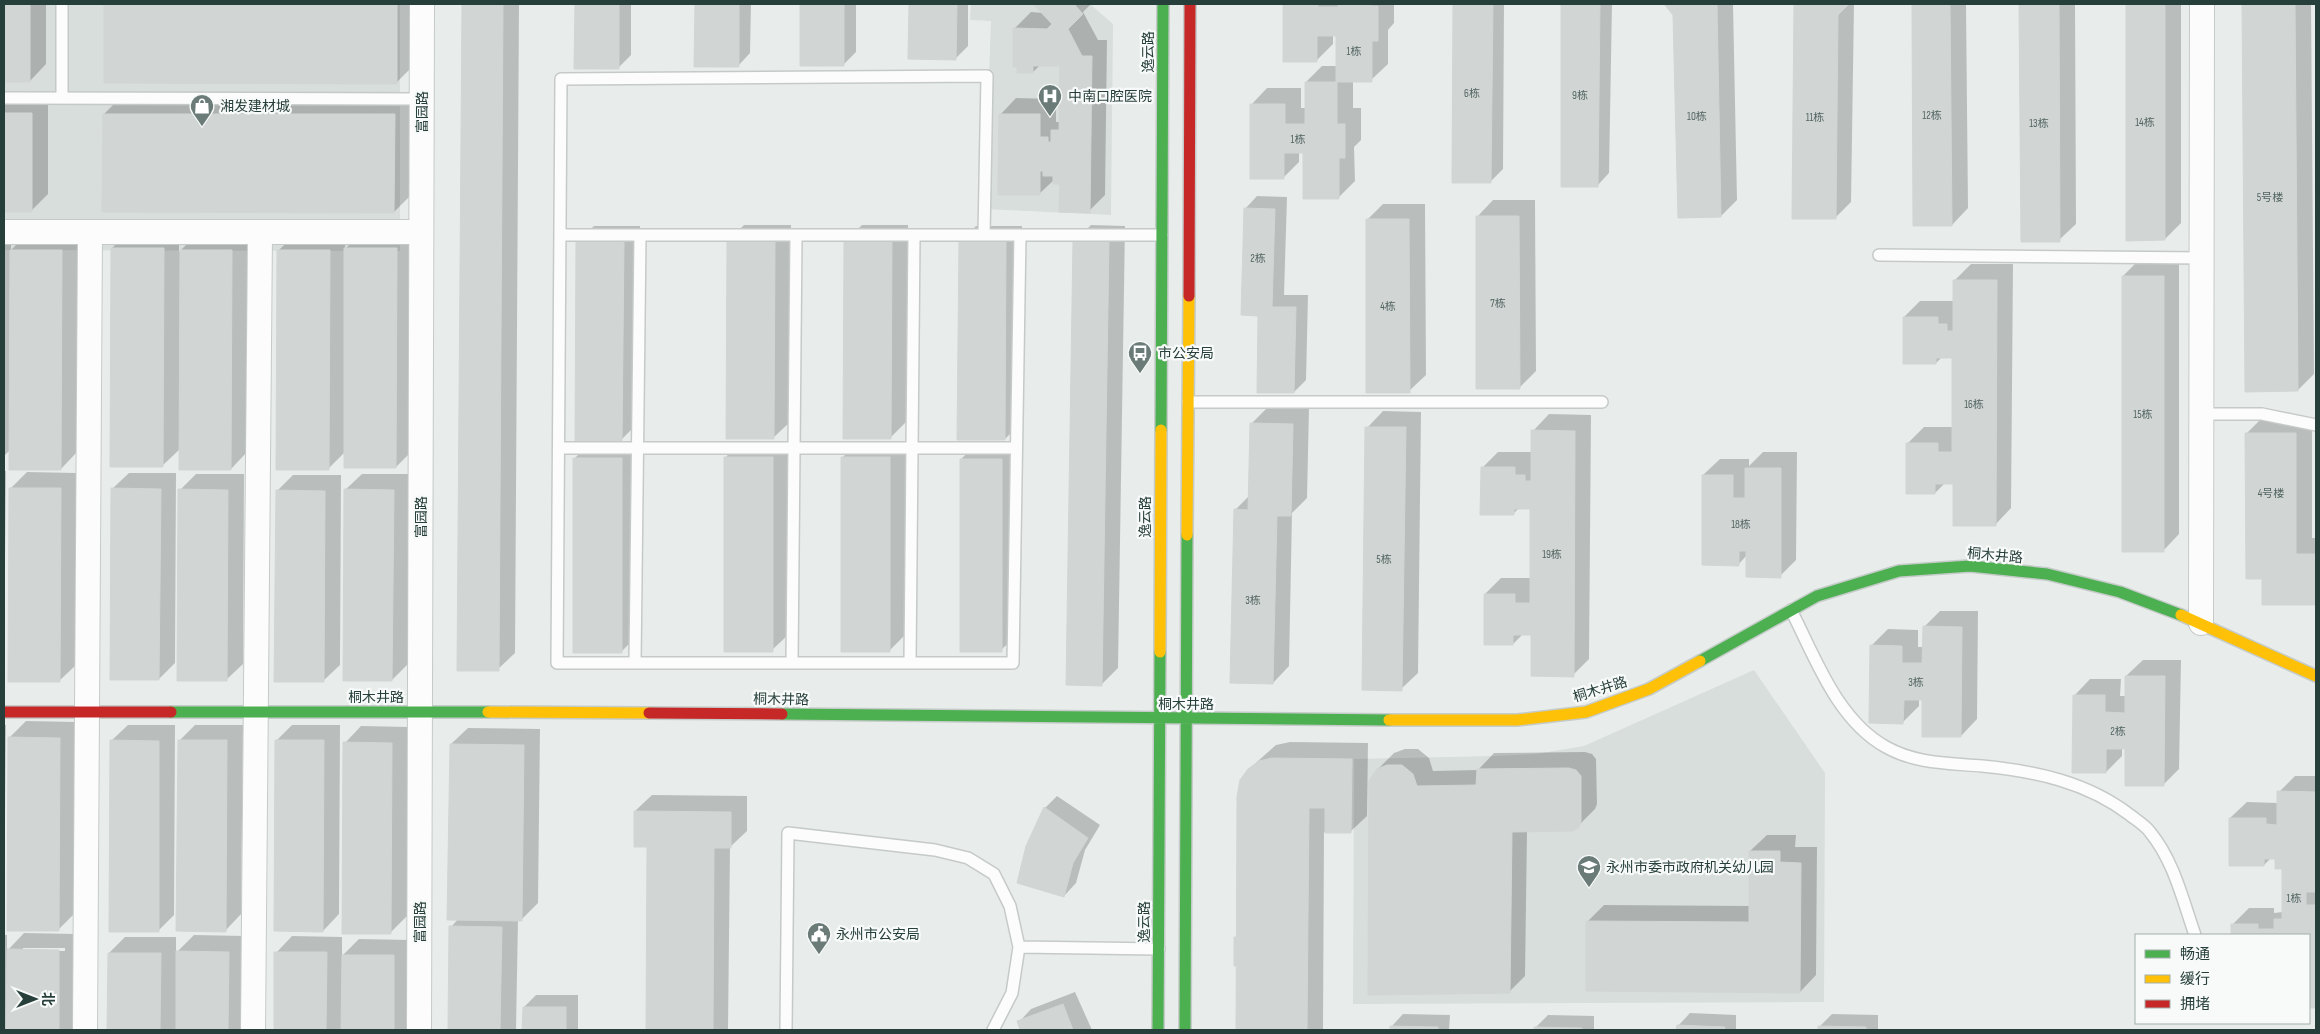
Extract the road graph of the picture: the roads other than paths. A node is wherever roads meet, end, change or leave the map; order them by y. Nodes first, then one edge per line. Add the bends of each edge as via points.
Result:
1 (62, 4) edge
2 (422, 4) edge
3 (1163, 4) edge
4 (1190, 4) edge
5 (2202, 4) edge
6 (4, 98) edge
7 (62, 98) junction
8 (422, 99) junction
9 (4, 232) edge
10 (90, 232) junction
11 (260, 232) junction
12 (422, 232) junction
13 (560, 235) junction
14 (640, 235) junction
15 (796, 235) junction
16 (914, 235) junction
17 (984, 235) junction
18 (1020, 235) junction
19 (1162, 235) junction
20 (1879, 255) dead end
21 (2203, 258) junction
22 (1188, 402) junction
23 (1602, 402) dead end
24 (2203, 414) junction
25 (2316, 425) edge
26 (558, 448) junction
27 (638, 448) junction
28 (794, 448) junction
29 (912, 448) junction
30 (1016, 448) junction
31 (1791, 610) junction
32 (2202, 623) junction
33 (635, 663) junction
34 (792, 663) junction
35 (910, 663) junction
36 (2316, 676) edge
37 (4, 712) edge
38 (87, 712) junction
39 (256, 712) junction
40 (420, 712) junction
41 (1159, 719) junction
42 (1187, 720) junction
43 (2195, 934) edge
44 (1019, 947) junction
45 (1158, 949) junction
46 (85, 1030) edge
47 (253, 1030) edge
48 (419, 1030) edge
49 (786, 1030) edge
50 (994, 1030) edge
51 (1158, 1030) edge
52 (1185, 1030) edge

1 - 7 lane
2 - 8 street, 富园路
3 - 19 street, 逸云路
4 - 22 street
5 - 21 street
6 - 7 lane
7 - 8 lane
8 - 12 street, 富园路
9 - 10 street
10 - 11 street
10 - 38 street
11 - 12 street
11 - 39 street
12 - 40 street, 富园路
13 - 14 lane
13 - 17 lane via 561,79 987,76
13 - 26 lane
14 - 15 lane
14 - 27 lane
15 - 16 lane
15 - 28 lane
16 - 17 lane
16 - 29 lane
17 - 18 lane
18 - 19 lane
18 - 30 lane
19 - 41 street, 逸云路
20 - 21 lane
21 - 24 street
22 - 23 lane
22 - 42 street
24 - 25 lane via 2262,414
24 - 32 street
26 - 27 lane
26 - 33 lane via 557,663
27 - 28 lane
27 - 33 lane
28 - 29 lane
28 - 34 lane
29 - 30 lane
29 - 35 lane
30 - 35 lane via 1013,663
31 - 32 street, 桐木井路 via 1817,596 1899,571 1970,566 2047,574 2120,592
31 - 42 street, 桐木井路 via 1649,689 1586,712 1517,720
31 - 43 lane via 1832,692 1857,724 1886,747 1925,762 2016,769 2066,780 2111,801 2150,831 2173,871
32 - 36 street, 桐木井路
33 - 34 lane
34 - 35 lane
37 - 38 street, 桐木井路
38 - 39 street, 桐木井路
38 - 46 street
39 - 40 street, 桐木井路
39 - 47 street
40 - 41 street, 桐木井路
40 - 48 street, 富园路
41 - 42 street, 桐木井路
41 - 45 street, 逸云路
42 - 52 street
44 - 45 lane
44 - 49 lane via 1010,906 994,874 968,858 935,850 788,833
44 - 50 lane via 1012,993
45 - 51 street, 逸云路

